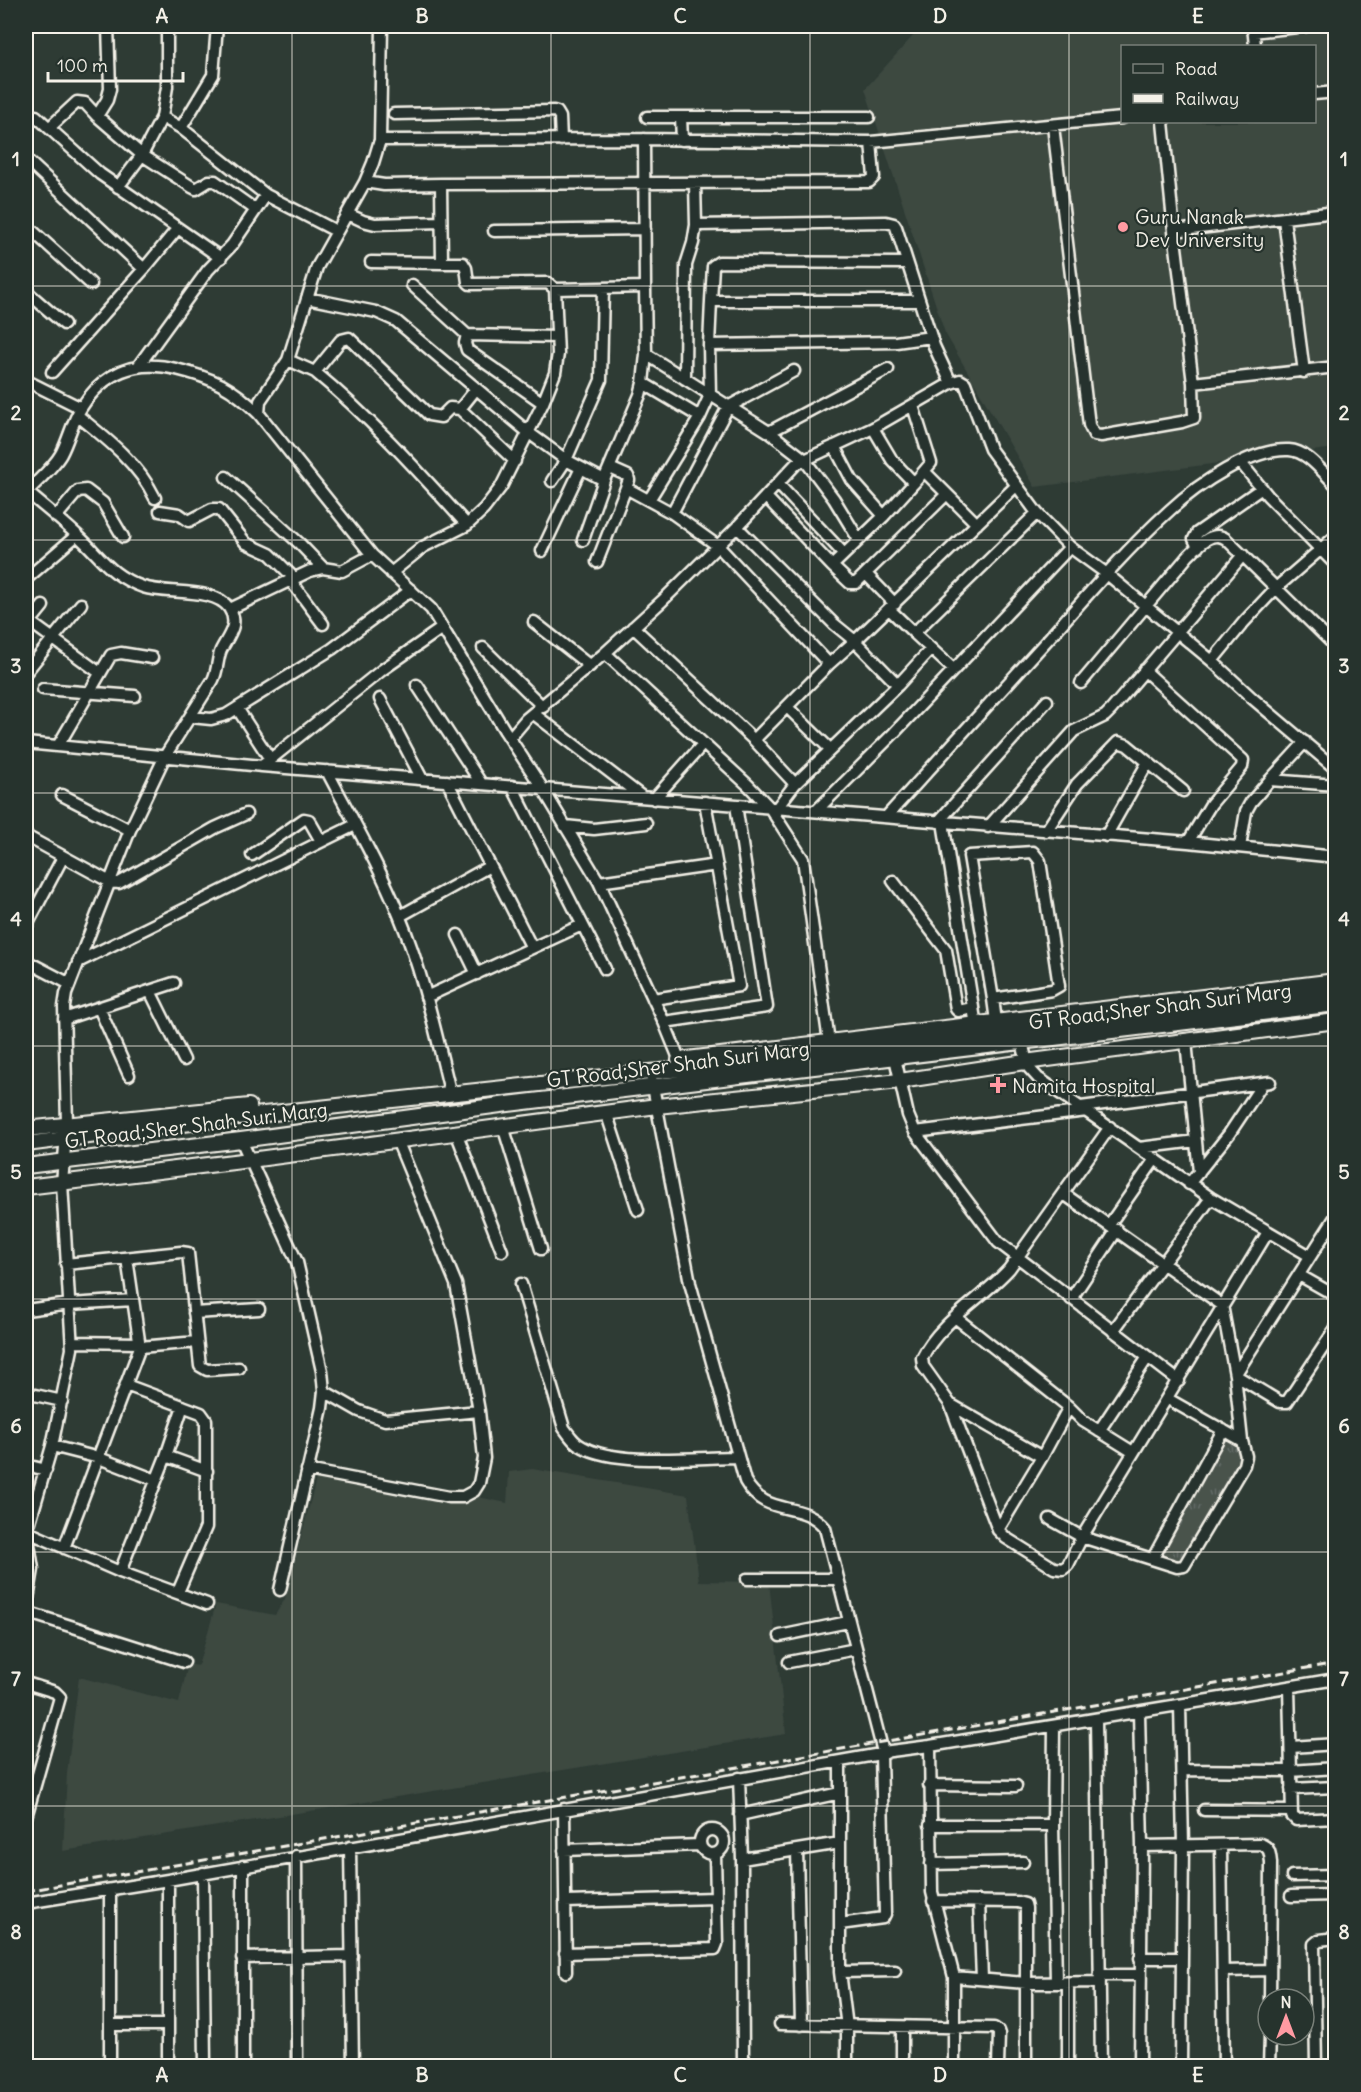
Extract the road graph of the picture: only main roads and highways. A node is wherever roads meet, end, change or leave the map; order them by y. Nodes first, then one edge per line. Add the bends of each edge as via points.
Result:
1 (1335, 981) edge
2 (1335, 993) edge
3 (1335, 1004) edge
4 (1335, 1021) edge
5 (977, 1030) junction
6 (681, 1064) junction
7 (451, 1091) junction
8 (26, 1129) edge
9 (26, 1144) edge
10 (26, 1166) edge
11 (26, 1187) edge

1 - 5 main road via 996,1021
2 - 5 main road, GT Road;Sher Shah Suri Marg
3 - 10 main road, GT Road;Sher Shah Suri Marg
4 - 11 main road via 900,1081 606,1112
5 - 6 main road, GT Road;Sher Shah Suri Marg
6 - 7 main road
6 - 7 main road, GT Road;Sher Shah Suri Marg via 650,1071
7 - 8 main road
7 - 9 main road, GT Road;Sher Shah Suri Marg

